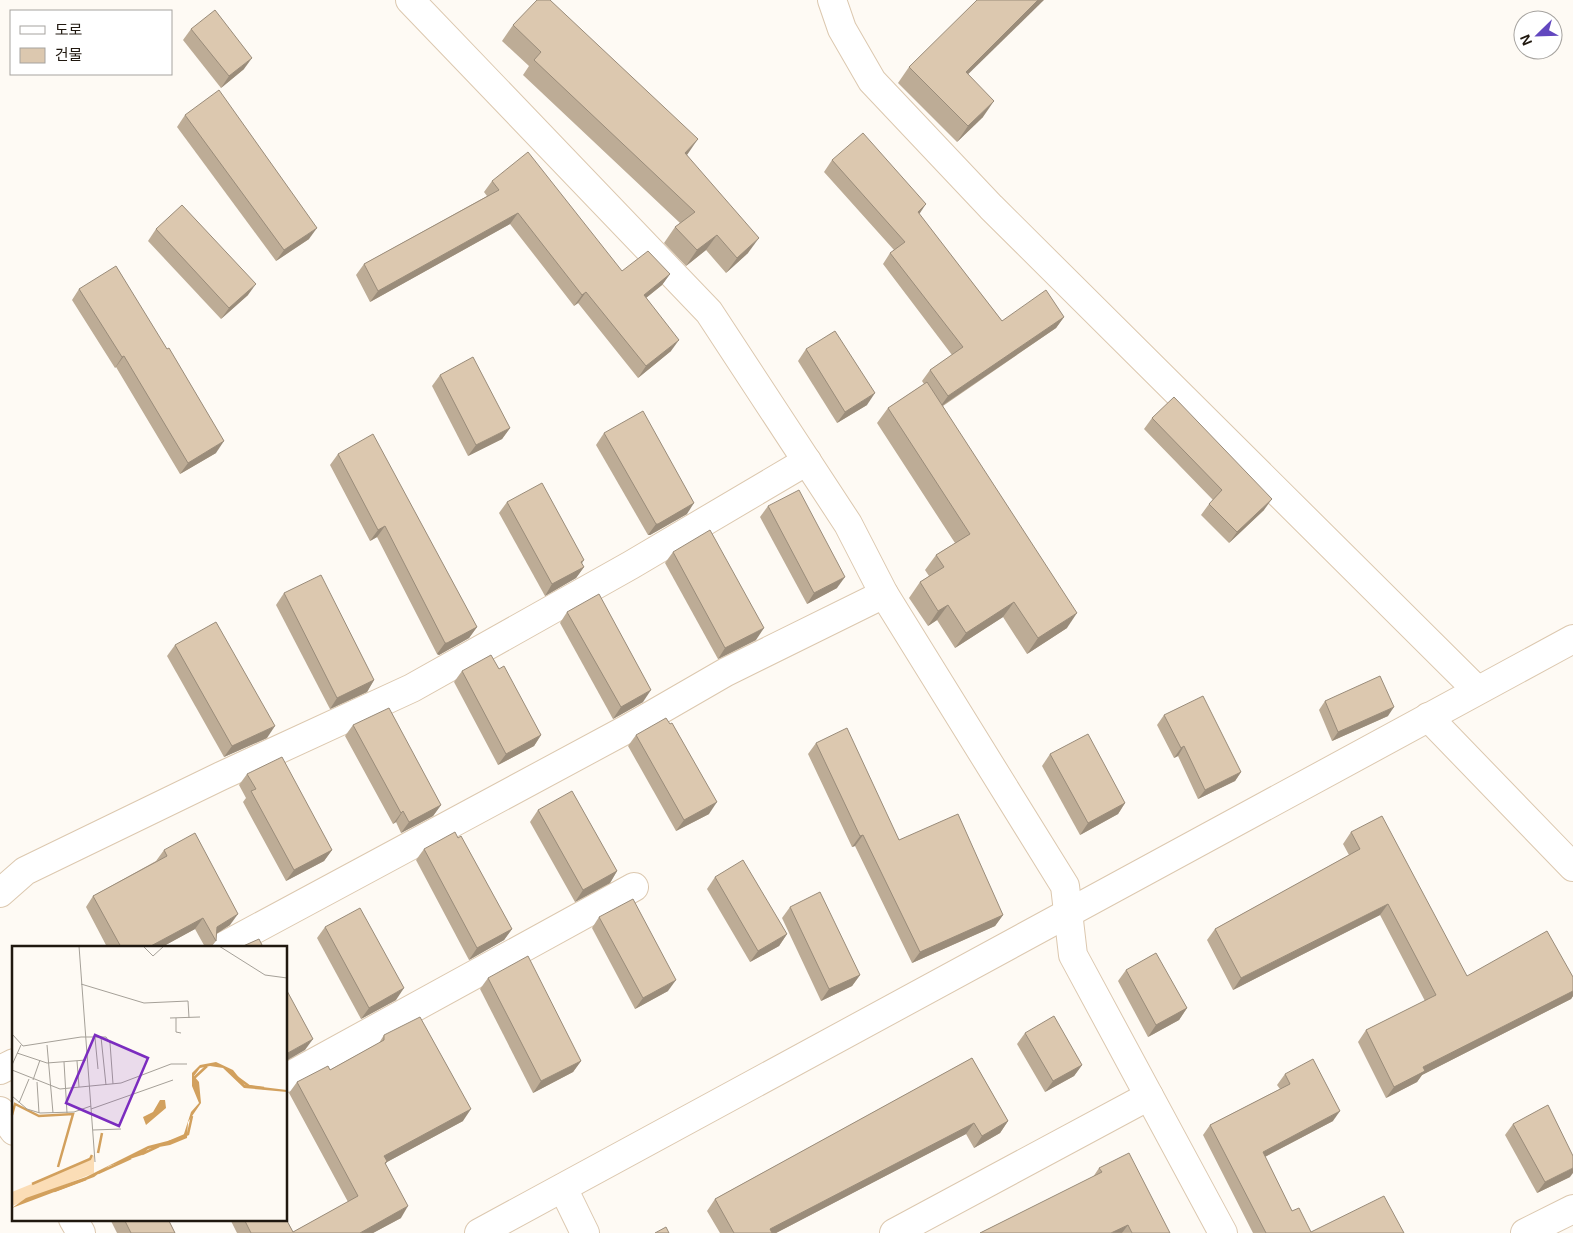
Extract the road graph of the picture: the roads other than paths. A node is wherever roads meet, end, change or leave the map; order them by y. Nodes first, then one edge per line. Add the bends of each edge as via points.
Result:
1 (410, 0) edge
2 (832, 0) edge
3 (807, 461) junction
4 (884, 594) junction
5 (1573, 639) edge
6 (1477, 690) junction
7 (1428, 717) junction
8 (1573, 867) edge
9 (634, 888) dead end
10 (0, 893) edge
11 (1068, 915) junction
12 (224, 946) edge
13 (12, 1063) edge
14 (0, 1070) edge
15 (288, 1077) edge
16 (1149, 1096) junction
17 (0, 1111) edge
18 (12, 1128) edge
19 (563, 1188) junction
20 (1573, 1209) edge
21 (73, 1220) edge
22 (81, 1233) edge
23 (479, 1233) edge
24 (585, 1233) edge
25 (894, 1233) edge
26 (1223, 1233) edge
27 (1525, 1233) edge

1 - 3 street via 709,312
2 - 6 street via 842,29 872,80 991,206
3 - 4 street via 848,524
3 - 10 street via 412,688 25,871
4 - 11 street via 1065,886
4 - 12 street via 726,672 629,728
5 - 6 street
6 - 7 street
7 - 8 street
7 - 11 street
9 - 15 street
11 - 16 street via 1073,955
11 - 19 street
13 - 14 street
16 - 25 street
16 - 26 street
17 - 18 street
19 - 23 street
19 - 24 street
20 - 27 street
21 - 22 street

